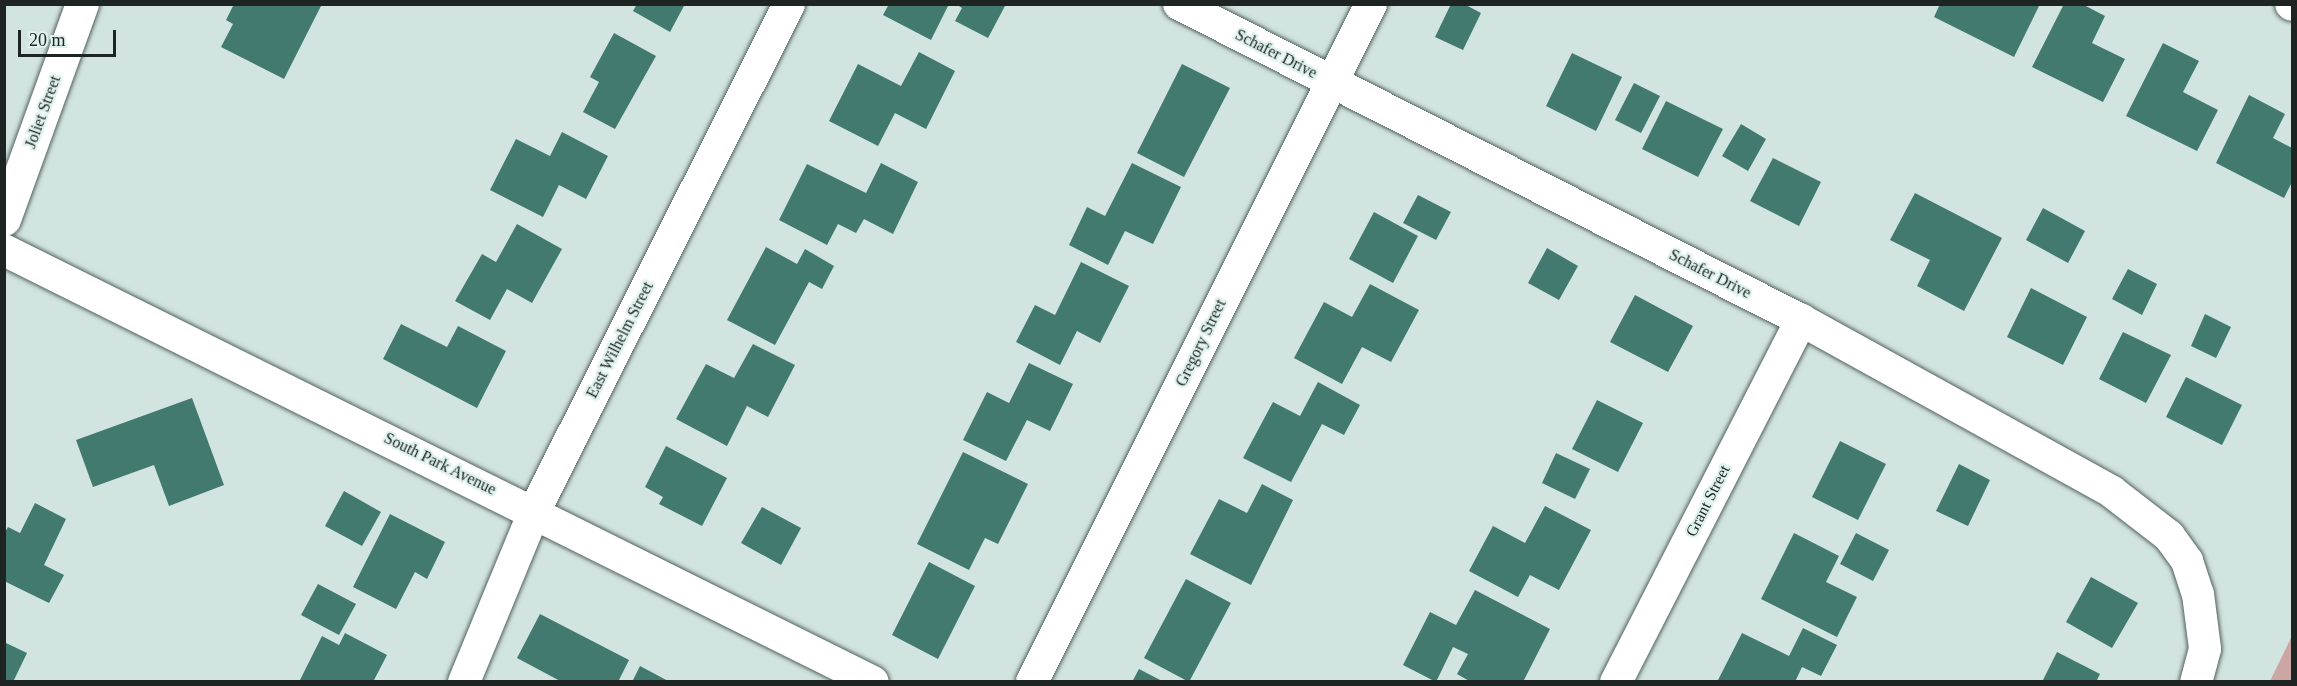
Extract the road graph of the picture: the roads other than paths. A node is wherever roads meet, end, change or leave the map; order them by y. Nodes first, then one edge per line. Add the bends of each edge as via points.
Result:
1 (82, 4) edge
2 (789, 4) edge
3 (1179, 4) edge
4 (1371, 4) edge
5 (1330, 82) junction
6 (4, 219) edge
7 (4, 250) edge
8 (1801, 320) junction
9 (535, 510) junction
10 (464, 681) edge
11 (873, 681) edge
12 (1032, 681) edge
13 (1616, 681) edge
14 (2196, 681) edge

1 - 6 street, Joliet Street
2 - 9 street, East Wilhelm Street
3 - 5 street, Schafer Drive
4 - 5 street, Gregory Street
5 - 8 street, Schafer Drive
5 - 12 street, Gregory Street
7 - 9 street, South Park Avenue
8 - 13 street, Grant Street
8 - 14 street, Schafer Drive via 2112,492 2169,536 2187,561 2198,594 2205,649
9 - 10 street, East Wilhelm Street
9 - 11 street, South Park Avenue

